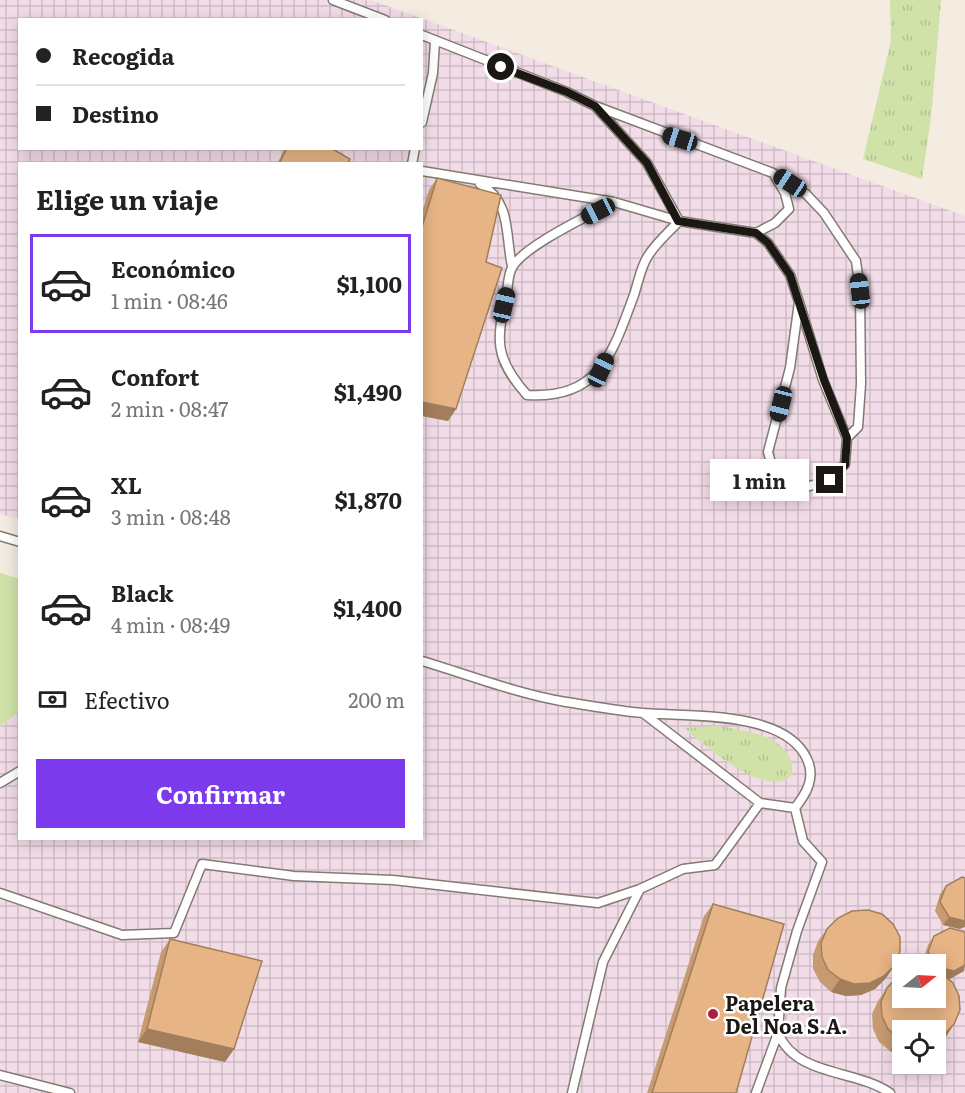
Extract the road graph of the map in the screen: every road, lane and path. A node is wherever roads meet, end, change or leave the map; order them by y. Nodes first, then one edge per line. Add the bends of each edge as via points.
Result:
1 (333, 0) edge
2 (380, 18) edge
3 (423, 35) edge
4 (435, 41) junction
5 (595, 106) junction
6 (423, 118) edge
7 (423, 171) edge
8 (773, 172) junction
9 (475, 181) junction
10 (614, 202) junction
11 (678, 221) junction
12 (756, 233) junction
13 (512, 266) junction
14 (799, 302) junction
15 (847, 438) junction
16 (0, 536) edge
17 (18, 541) edge
18 (423, 661) edge
19 (643, 713) junction
20 (18, 772) edge
21 (0, 783) edge
22 (760, 803) junction
23 (795, 808) junction
24 (640, 889) junction
25 (0, 893) edge
26 (778, 1033) junction
27 (0, 1076) edge
28 (70, 1093) edge
29 (572, 1093) edge
30 (756, 1093) edge
31 (890, 1093) edge

1 - 2 lane
3 - 4 lane
4 - 5 lane
4 - 6 lane
5 - 8 lane
5 - 11 lane via 647,163
7 - 9 lane
8 - 12 lane via 789,209 776,224
8 - 15 lane via 806,194 824,213 856,261 861,384 858,427
9 - 10 lane
9 - 13 lane via 492,191 506,214
10 - 11 lane
10 - 13 lane via 534,248
11 - 12 lane
11 - 13 lane via 647,257 623,324 601,370 584,385 552,396 527,395 508,374 501,354 500,321
12 - 14 lane via 768,243 790,275
14 - 15 lane
14 - 15 lane via 790,368 768,452 775,477 796,490 830,480 845,465
16 - 17 lane
18 - 19 lane via 563,701
19 - 22 lane
19 - 23 lane via 705,715 771,729 789,738 803,751 809,764 808,792
20 - 21 lane
22 - 23 lane
22 - 24 lane via 715,865 683,869
23 - 26 lane via 803,841 822,862 782,988
24 - 25 lane via 597,903 202,864 174,933 122,935
24 - 29 lane via 603,962
26 - 30 lane
26 - 31 lane via 784,1047 807,1063
27 - 28 lane

